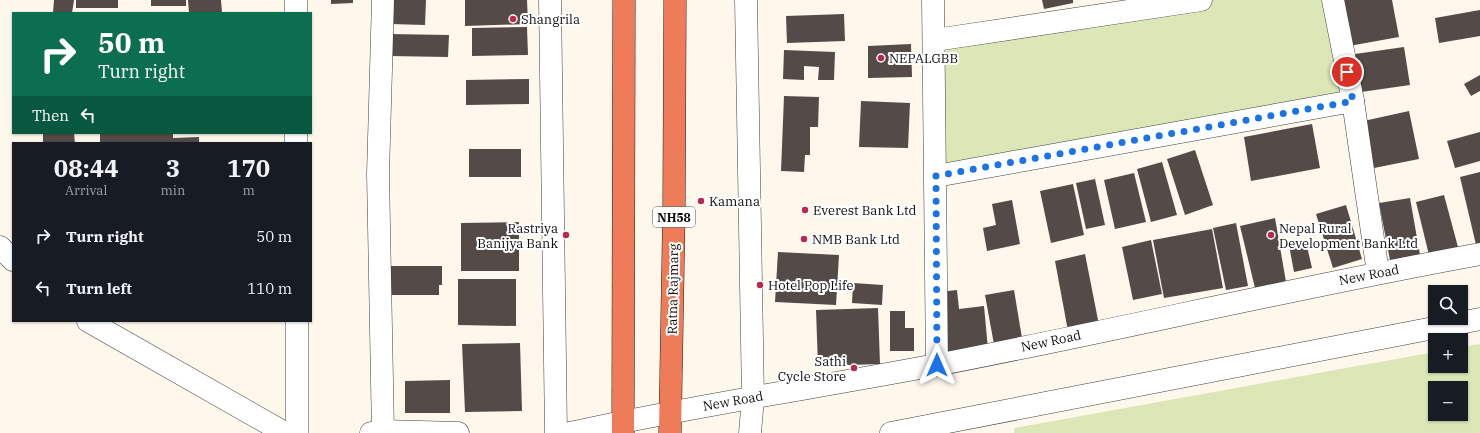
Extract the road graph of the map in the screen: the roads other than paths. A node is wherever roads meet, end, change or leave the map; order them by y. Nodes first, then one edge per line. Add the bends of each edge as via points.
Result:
1 (296, 0) edge
2 (383, 0) edge
3 (550, 0) edge
4 (624, 0) edge
5 (675, 0) edge
6 (746, 0) edge
7 (933, 0) edge
8 (1201, 0) edge
9 (1333, 0) edge
10 (296, 12) edge
11 (934, 40) junction
12 (1353, 101) junction
13 (936, 176) junction
14 (0, 247) edge
15 (1480, 254) edge
16 (12, 259) edge
17 (1378, 273) junction
18 (1480, 319) edge
19 (90, 322) edge
20 (297, 322) edge
21 (937, 365) junction
22 (753, 398) junction
23 (671, 412) junction
24 (622, 427) edge
25 (379, 432) edge
26 (285, 433) edge
27 (297, 433) edge
28 (458, 433) edge
29 (556, 433) edge
30 (570, 433) edge
31 (670, 433) edge
32 (750, 433) edge
33 (891, 433) edge

1 - 10 street
2 - 25 street via 378,174
3 - 29 street
4 - 24 highway
5 - 23 highway, Ratna Rajmarg / NH58
6 - 22 street
7 - 11 street
8 - 11 street
9 - 12 street
11 - 13 street
12 - 13 street
12 - 17 street
13 - 21 street
14 - 16 street
15 - 17 street, New Road
17 - 21 street, New Road
18 - 33 street
19 - 26 street
20 - 27 street
21 - 22 street, New Road
22 - 23 street, New Road
22 - 32 street
23 - 24 street, New Road
23 - 31 highway, Ratna Rajmarg / NH58
24 - 30 street, New Road
25 - 28 street

